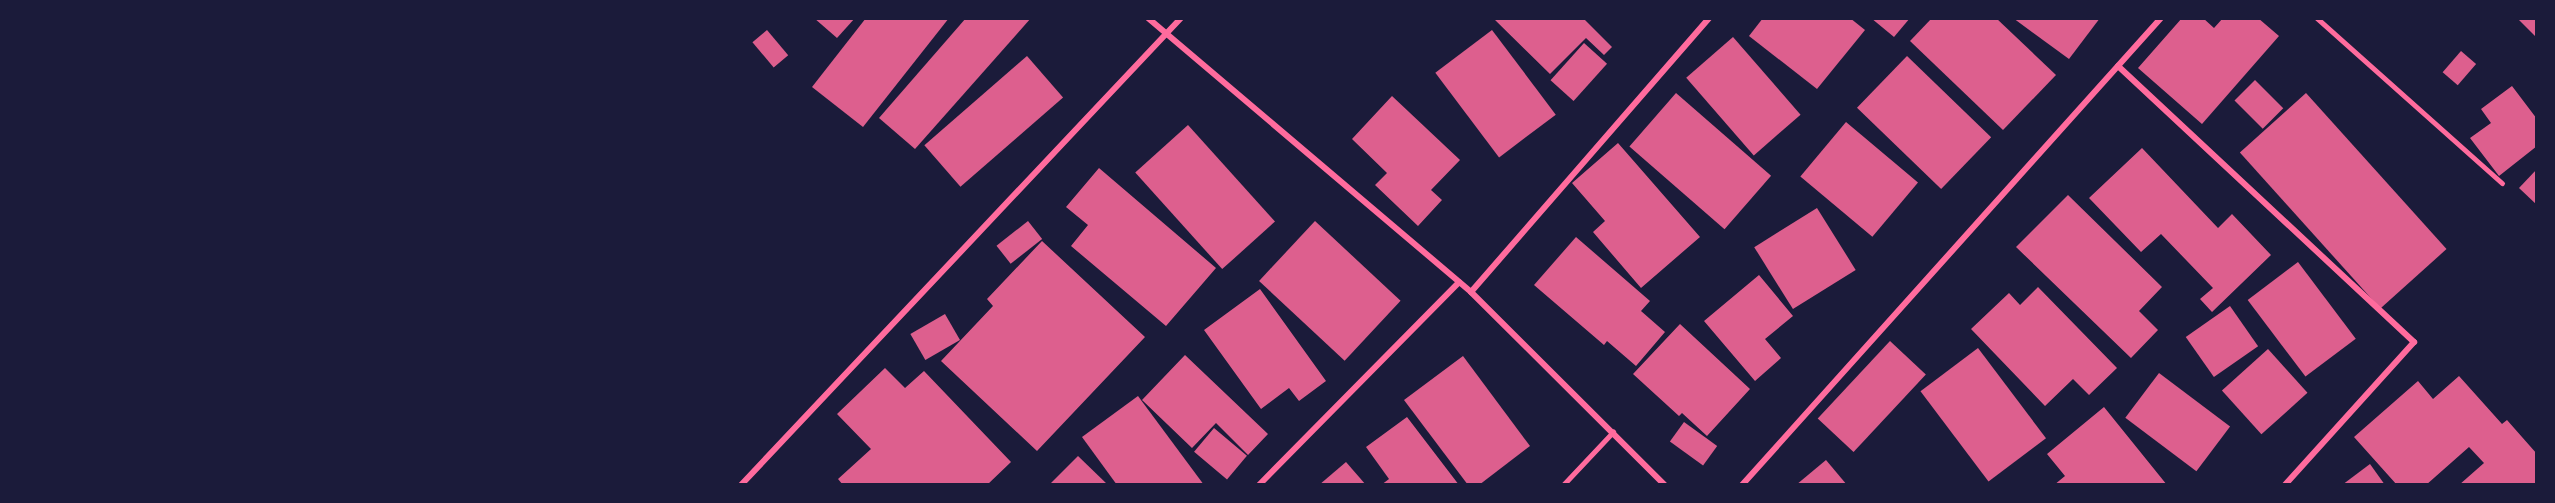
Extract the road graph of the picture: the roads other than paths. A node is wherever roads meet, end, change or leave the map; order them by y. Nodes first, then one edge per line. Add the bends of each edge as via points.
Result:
1 (1148, 18) edge
2 (1181, 18) edge
3 (1709, 18) edge
4 (2161, 18) edge
5 (2317, 18) edge
6 (1165, 34) junction
7 (2118, 66) junction
8 (2502, 183) dead end
9 (1459, 282) junction
10 (1471, 292) junction
11 (1613, 432) junction
12 (741, 485) edge
13 (1259, 485) edge
14 (1563, 485) edge
15 (1665, 485) edge
16 (1742, 485) edge
17 (2285, 485) edge

1 - 6 street
2 - 6 street
3 - 10 street
4 - 7 street
5 - 8 lane
6 - 9 street
6 - 12 street
7 - 16 street
7 - 17 street via 2414,342
9 - 10 street
9 - 13 street
10 - 11 street
11 - 14 lane
11 - 15 street

